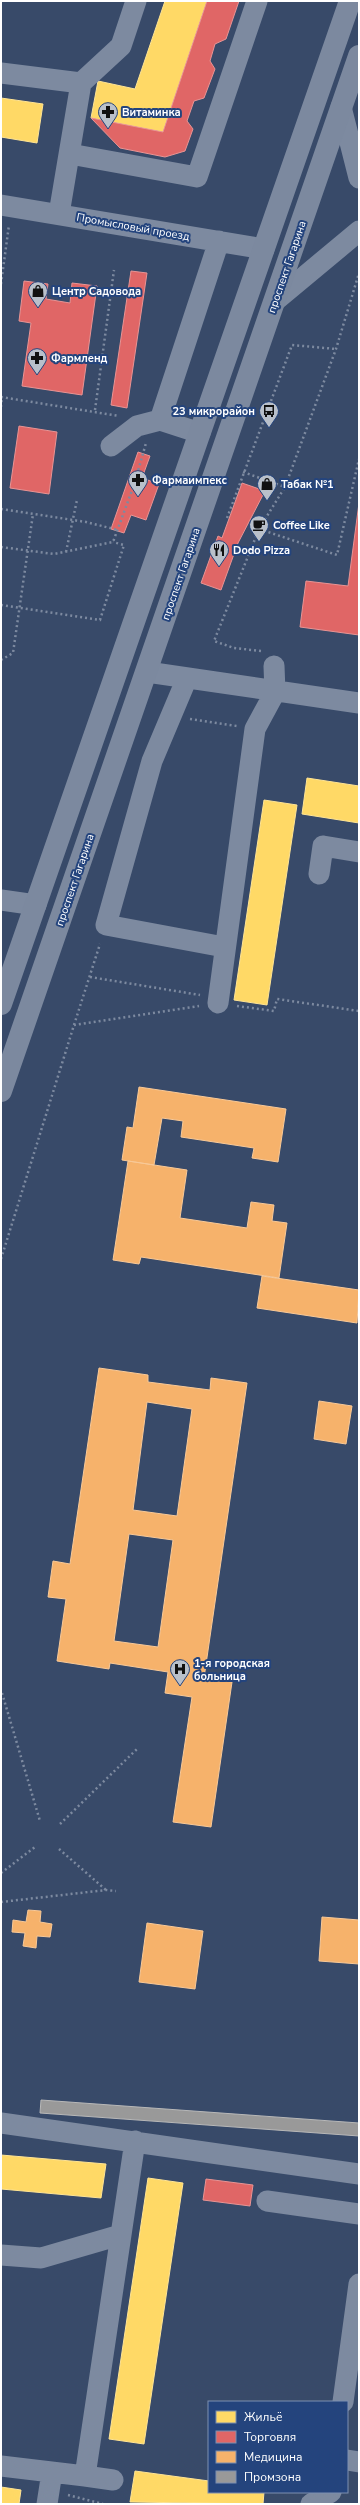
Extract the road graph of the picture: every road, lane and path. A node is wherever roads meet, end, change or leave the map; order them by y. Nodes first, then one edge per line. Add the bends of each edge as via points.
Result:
1 (136, 1) edge
2 (257, 1) edge
3 (350, 1) edge
4 (359, 56) edge
5 (1, 73) edge
6 (81, 84) junction
7 (341, 107) junction
8 (70, 154) junction
9 (359, 178) edge
10 (6, 206) edge
11 (59, 214) junction
12 (359, 231) edge
13 (219, 241) junction
14 (264, 249) junction
15 (290, 257) junction
16 (114, 270) dead end
17 (359, 273) edge
18 (1, 284) edge
19 (275, 301) junction
20 (336, 349) junction
21 (2, 397) edge
22 (1, 407) edge
23 (81, 408) dead end
24 (95, 410) dead end
25 (160, 420) junction
26 (200, 434) junction
27 (147, 445) dead end
28 (111, 446) dead end
29 (359, 459) edge
30 (243, 472) junction
31 (285, 487) junction
32 (77, 500) dead end
33 (1, 509) edge
34 (33, 514) junction
35 (227, 518) dead end
36 (72, 520) junction
37 (259, 529) junction
38 (118, 530) junction
39 (113, 542) junction
40 (1, 547) edge
41 (28, 550) junction
42 (66, 552) junction
43 (1, 606) edge
44 (19, 608) junction
45 (270, 659) joint
46 (1, 660) edge
47 (119, 664) junction
48 (147, 672) junction
49 (187, 678) junction
50 (275, 692) junction
51 (359, 703) edge
52 (188, 719) dead end
53 (255, 729) junction
54 (359, 852) edge
55 (319, 874) dead end
56 (1, 900) edge
57 (36, 905) junction
58 (106, 924) junction
59 (224, 947) junction
60 (90, 977) junction
61 (218, 1003) junction
62 (1, 1004) edge
63 (359, 1011) edge
64 (74, 1025) junction
65 (1, 1091) edge
66 (1, 1259) edge
67 (2, 1692) edge
68 (137, 1749) dead end
69 (40, 1821) dead end
70 (60, 1824) dead end
71 (35, 1847) dead end
72 (59, 1849) dead end
73 (1, 1873) edge
74 (106, 1890) junction
75 (116, 1891) dead end
76 (1, 1902) edge
77 (1, 2123) edge
78 (135, 2141) junction
79 (359, 2174) edge
80 (267, 2201) dead end
81 (359, 2214) edge
82 (120, 2235) junction
83 (1, 2255) edge
84 (359, 2284) edge
85 (343, 2401) edge
86 (348, 2460) edge
87 (359, 2462) edge
88 (1, 2466) edge
89 (85, 2476) junction
90 (113, 2480) dead end
91 (50, 2489) edge
92 (329, 2493) edge
93 (103, 2504) edge
94 (311, 2504) edge

1 - 6 street via 121,46
2 - 8 street via 197,177
3 - 14 main road
4 - 7 main road, проспект Гагарина
5 - 6 street
6 - 8 street
7 - 9 street
7 - 15 main road, проспект Гагарина
8 - 11 street
10 - 11 street, Промысловый проезд
10 - 18 path
11 - 13 street, Промысловый проезд
12 - 19 street
13 - 14 street, Промысловый проезд
13 - 25 street
14 - 15 main road
14 - 26 main road
15 - 19 main road, проспект Гагарина
16 - 24 path
17 - 20 path
19 - 48 main road, проспект Гагарина
20 - 30 path via 292,345
20 - 31 path
21 - 22 path
21 - 23 path
25 - 26 street
25 - 28 street via 137,426
26 - 47 main road
27 - 38 path
29 - 37 path via 337,555
30 - 31 path
30 - 35 path
31 - 37 path
32 - 36 path
33 - 34 path
34 - 36 path
34 - 41 path
36 - 38 path
36 - 42 path
37 - 45 path via 214,642
38 - 39 path
39 - 42 path
39 - 44 path via 124,545 100,620
40 - 41 path
41 - 42 path via 54,554
41 - 44 path
43 - 44 path
44 - 46 path via 13,653
45 - 50 street
47 - 48 main road
47 - 57 main road
48 - 49 street
48 - 65 main road, проспект Гагарина
49 - 50 street
49 - 58 street via 152,761
50 - 51 street
50 - 53 street
52 - 53 path
53 - 59 street
54 - 55 street via 323,846
56 - 57 street
57 - 62 main road
58 - 59 street
58 - 60 path
59 - 61 street
60 - 61 path via 200,995
60 - 64 path
61 - 63 path via 274,1011 277,999
61 - 64 path
64 - 66 path
67 - 69 path
68 - 70 path
71 - 73 path
72 - 74 path
74 - 75 path
74 - 76 path
77 - 78 street
78 - 79 street
78 - 82 street
80 - 81 street
82 - 83 street via 41,2258
82 - 89 street
84 - 85 street
86 - 87 street
88 - 91 street
89 - 90 street
89 - 91 street
91 - 93 path
92 - 94 street

